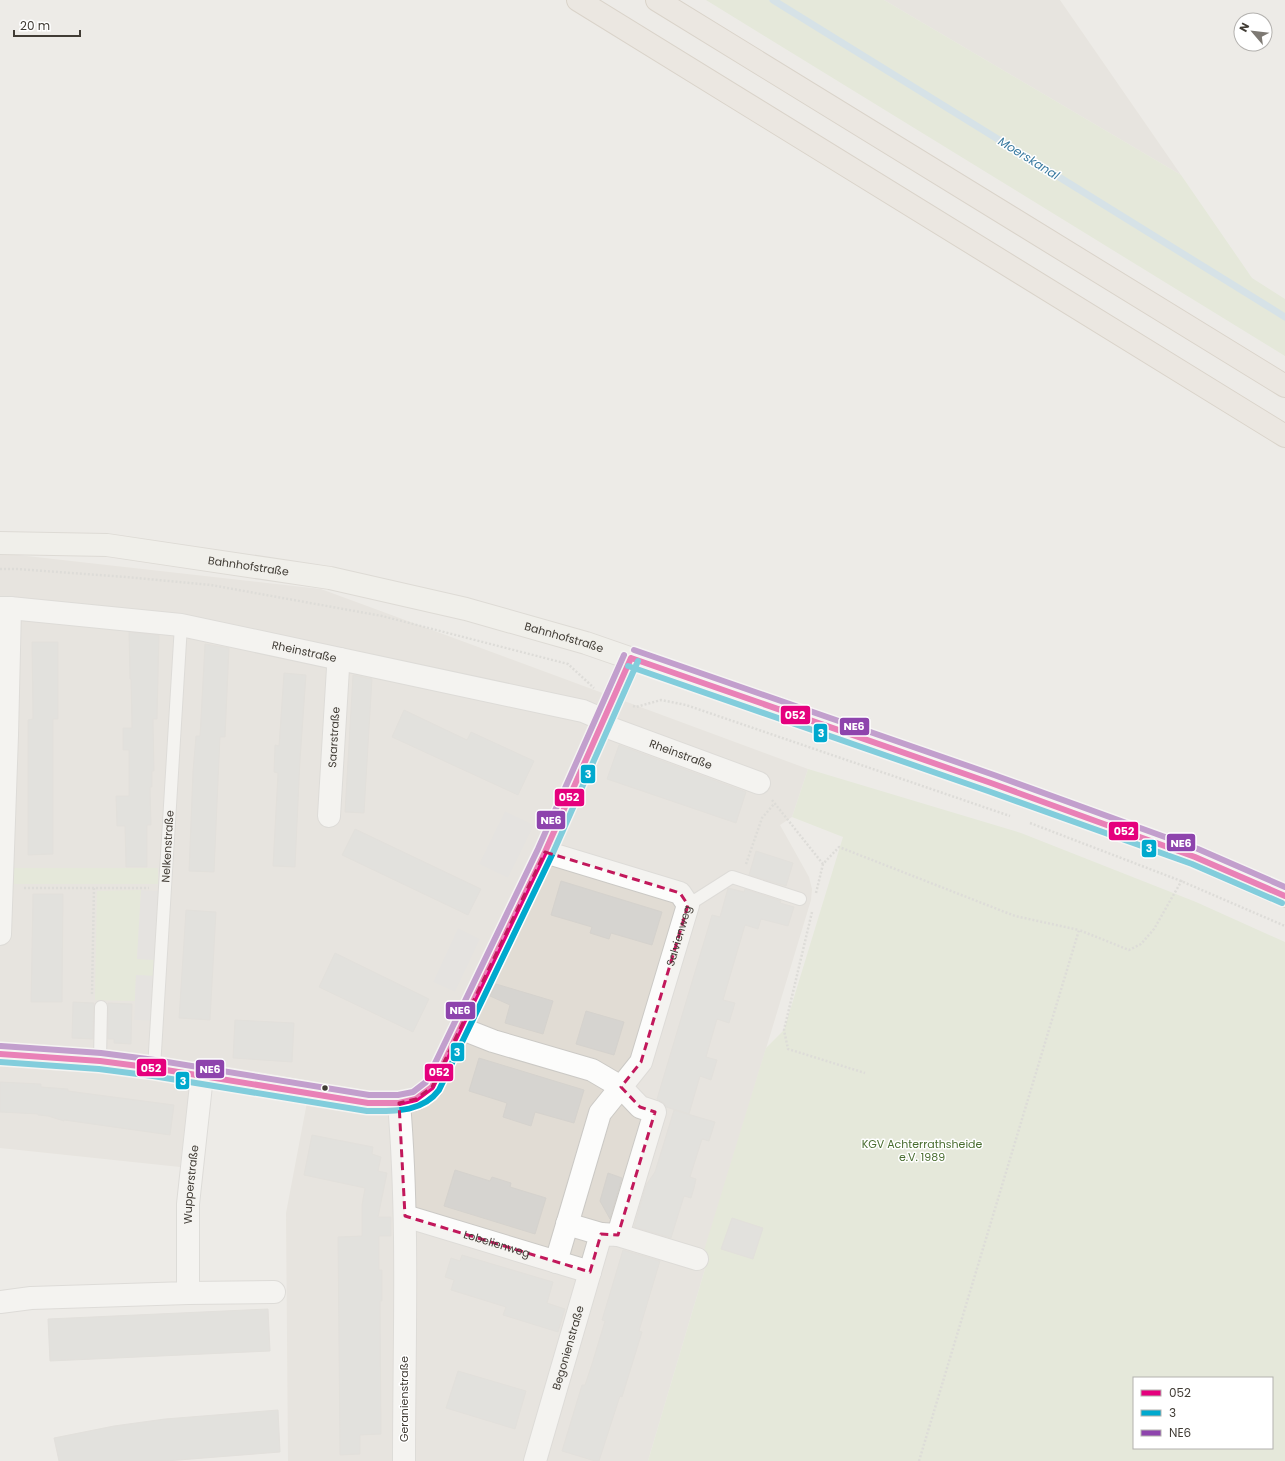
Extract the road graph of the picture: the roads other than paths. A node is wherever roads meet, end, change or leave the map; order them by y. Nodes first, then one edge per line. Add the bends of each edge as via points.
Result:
1 (578, 0) edge
2 (657, 0) edge
3 (1285, 386) edge
4 (1285, 436) edge
5 (0, 543) edge
6 (5, 608) edge
7 (181, 625) junction
8 (632, 658) junction
9 (340, 659) junction
10 (606, 716) junction
11 (4, 735) edge
12 (759, 783) road end
13 (329, 816) dead end
14 (545, 852) junction
15 (1285, 896) edge
16 (800, 899) dead end
17 (688, 905) junction
18 (0, 934) edge
19 (101, 1007) road end
20 (460, 1028) junction
21 (0, 1054) edge
22 (100, 1061) junction
23 (154, 1068) junction
24 (202, 1076) junction
25 (621, 1087) junction
26 (399, 1103) junction
27 (405, 1216) junction
28 (567, 1224) junction
29 (609, 1234) junction
30 (696, 1259) dead end
31 (556, 1262) junction
32 (590, 1272) junction
33 (274, 1292) dead end
34 (188, 1294) junction
35 (0, 1302) edge
36 (404, 1461) edge
37 (535, 1461) edge

1 - 4 highway
2 - 3 highway
5 - 8 main road, Bahnhofstraße via 107,545 330,578 466,609
6 - 7 street, Rheinstraße
6 - 11 street
7 - 9 street, Rheinstraße
7 - 23 lane, Nelkenstraße
8 - 10 street
8 - 15 main road, Bahnhofstraße via 991,783 1195,858
9 - 10 street, Rheinstraße
9 - 13 street, Saarstraße
10 - 12 street, Rheinstraße
10 - 14 street
11 - 18 street
14 - 17 street, Salvienweg via 680,893
14 - 20 street
16 - 17 lane via 732,877
17 - 25 street, Salvienweg via 641,1062
19 - 22 lane
20 - 25 street via 493,1041 592,1070
20 - 26 street via 432,1087 416,1099
21 - 22 street
22 - 23 street
23 - 24 street
24 - 26 street via 368,1103
24 - 34 street, Wupperstraße via 188,1204
25 - 28 street, Salvienweg via 600,1113
25 - 29 street via 640,1107 655,1112
26 - 27 street, Geranienstraße
27 - 31 street, Lobelienweg
27 - 36 street, Geranienstraße
28 - 29 street
28 - 31 street, Salvienweg
29 - 30 street
29 - 32 street, Begonienstraße
31 - 32 street, Lobelienweg
32 - 37 street, Begonienstraße
33 - 34 street
34 - 35 street via 31,1298

